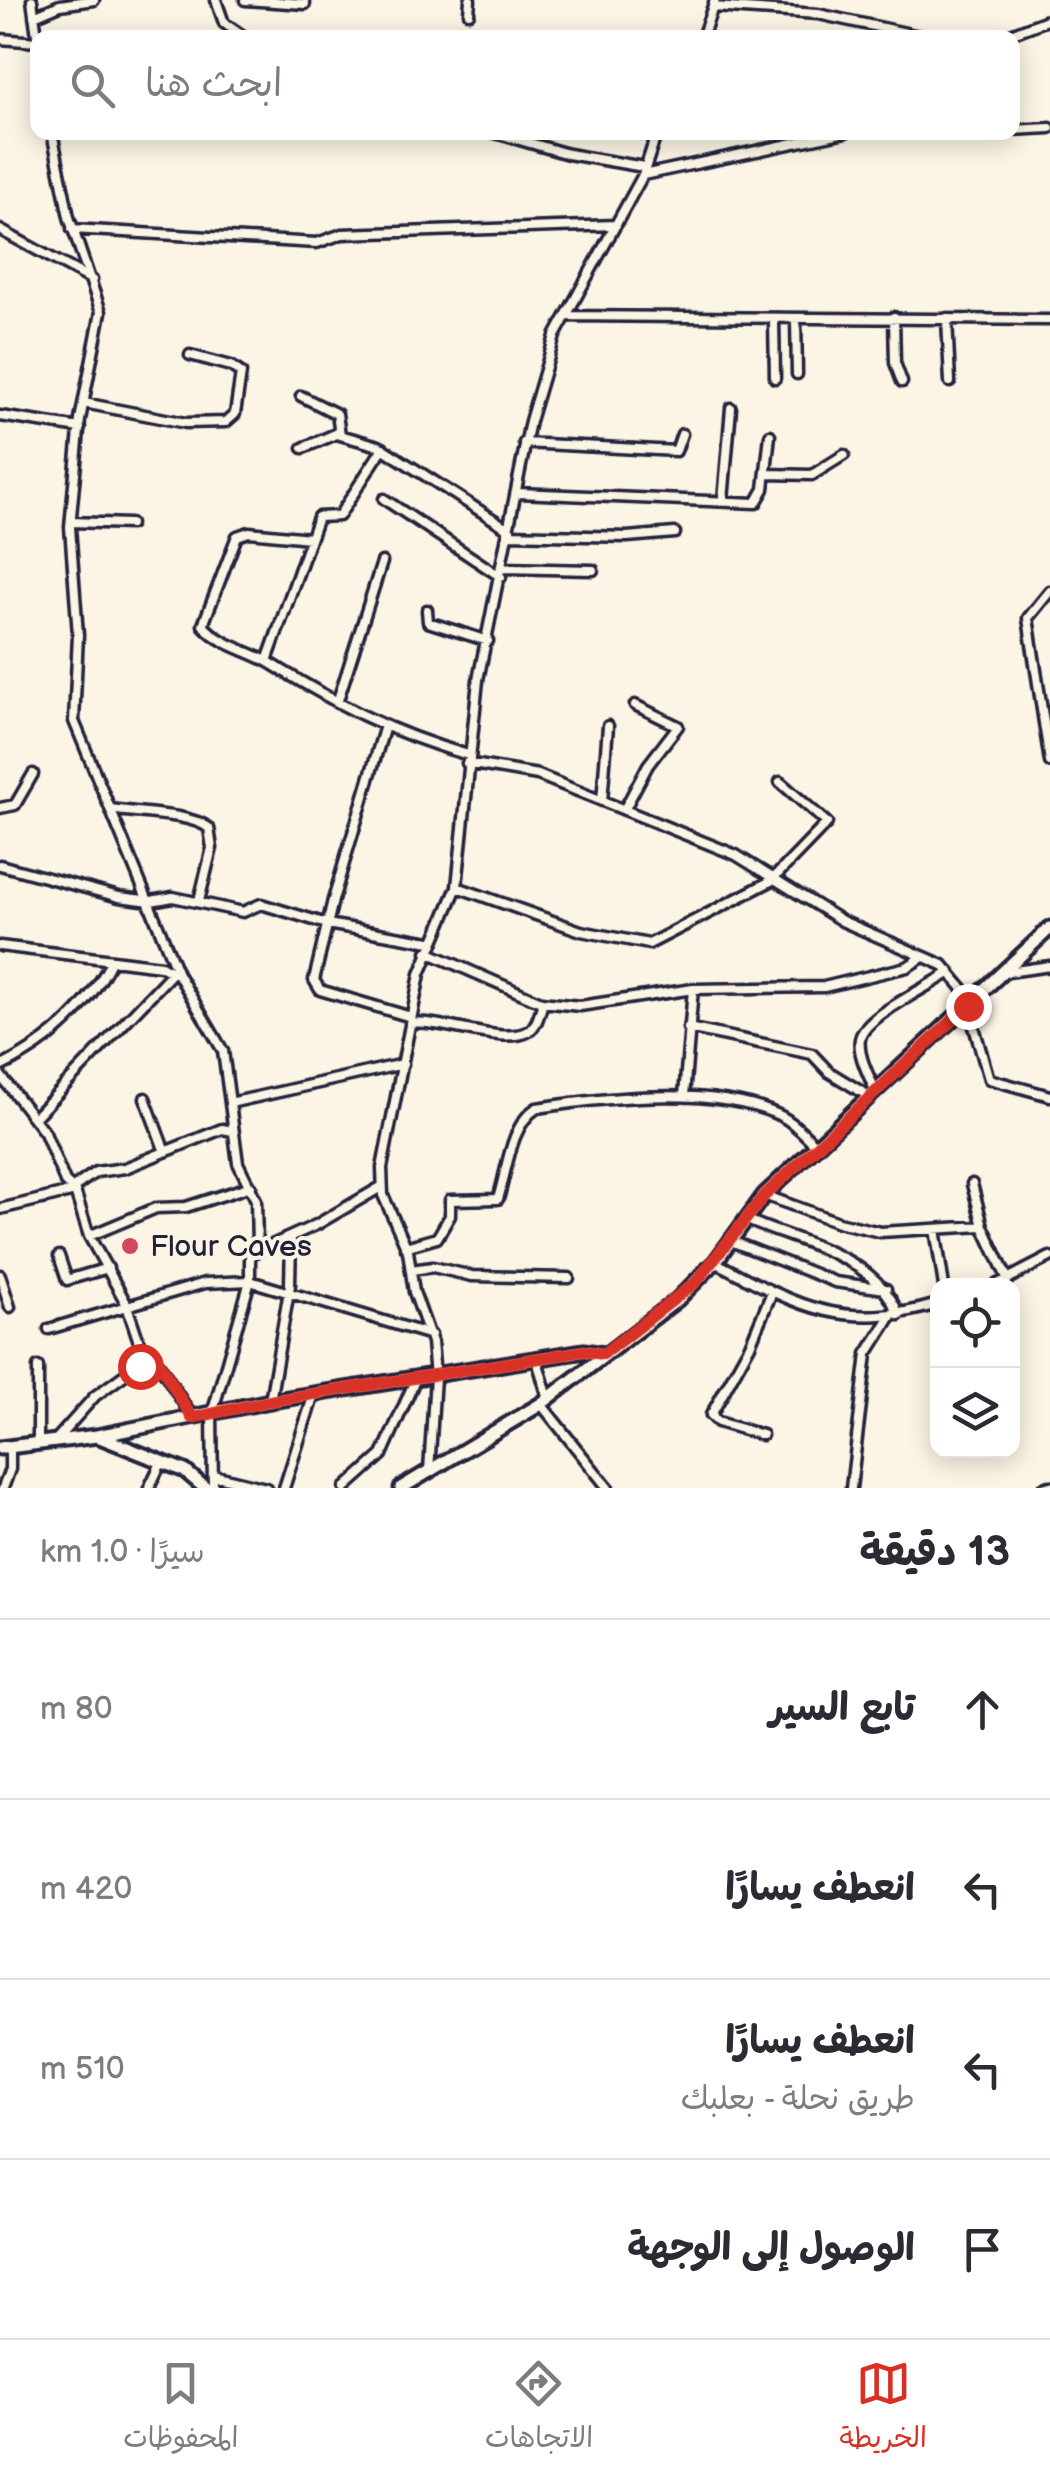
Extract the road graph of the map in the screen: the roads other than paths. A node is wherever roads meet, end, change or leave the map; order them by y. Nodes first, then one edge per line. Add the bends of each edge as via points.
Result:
1 (32, 0) edge
2 (94, 0) edge
3 (216, 0) edge
4 (245, 0) edge
5 (470, 0) edge
6 (714, 3) edge
7 (306, 4) dead end
8 (469, 13) dead end
9 (34, 16) junction
10 (1050, 19) edge
11 (36, 30) edge
12 (234, 30) edge
13 (705, 30) edge
14 (893, 30) edge
15 (1020, 30) edge
16 (0, 40) edge
17 (30, 42) edge
18 (1050, 128) edge
19 (1020, 130) edge
20 (54, 140) edge
21 (520, 140) edge
22 (654, 140) edge
23 (805, 140) edge
24 (644, 171) junction
25 (616, 224) junction
26 (72, 229) junction
27 (0, 230) edge
28 (92, 280) junction
29 (567, 316) junction
30 (894, 317) junction
31 (947, 318) junction
32 (796, 319) junction
33 (774, 320) junction
34 (1050, 320) edge
35 (190, 355) dead end
36 (797, 374) dead end
37 (776, 378) dead end
38 (902, 382) dead end
39 (950, 382) dead end
40 (301, 396) dead end
41 (84, 403) junction
42 (731, 408) dead end
43 (0, 416) edge
44 (80, 428) junction
45 (338, 433) junction
46 (682, 434) dead end
47 (770, 435) dead end
48 (524, 443) junction
49 (303, 448) dead end
50 (382, 448) junction
51 (844, 455) dead end
52 (766, 474) junction
53 (518, 493) junction
54 (384, 499) dead end
55 (724, 502) junction
56 (71, 522) junction
57 (130, 524) dead end
58 (509, 532) junction
59 (675, 533) dead end
60 (310, 538) junction
61 (382, 562) dead end
62 (593, 570) dead end
63 (502, 572) junction
64 (1050, 591) edge
65 (427, 610) dead end
66 (488, 641) junction
67 (267, 661) junction
68 (337, 703) junction
69 (635, 705) dead end
70 (608, 726) dead end
71 (384, 729) junction
72 (468, 759) junction
73 (1050, 762) edge
74 (33, 774) dead end
75 (780, 782) dead end
76 (602, 801) junction
77 (0, 808) edge
78 (110, 809) junction
79 (624, 810) junction
80 (0, 865) edge
81 (771, 880) junction
82 (458, 887) junction
83 (199, 901) junction
84 (152, 902) junction
85 (327, 924) junction
86 (1050, 928) edge
87 (0, 946) edge
88 (429, 947) junction
89 (923, 958) junction
90 (111, 962) junction
91 (1050, 966) edge
92 (950, 972) junction
93 (1008, 972) junction
94 (175, 973) junction
95 (693, 989) junction
96 (543, 1002) junction
97 (971, 1004) junction
98 (410, 1020) junction
99 (688, 1028) junction
100 (403, 1064) junction
101 (0, 1067) edge
102 (0, 1075) edge
103 (684, 1096) junction
104 (874, 1096) junction
105 (1050, 1096) edge
106 (146, 1098) dead end
107 (230, 1103) junction
108 (36, 1116) junction
109 (233, 1132) junction
110 (817, 1146) junction
111 (164, 1152) junction
112 (972, 1184) dead end
113 (251, 1186) junction
114 (381, 1187) junction
115 (74, 1189) junction
116 (764, 1196) junction
117 (0, 1209) edge
118 (745, 1219) junction
119 (983, 1226) junction
120 (935, 1229) junction
121 (90, 1236) junction
122 (291, 1238) junction
123 (732, 1241) junction
124 (406, 1247) junction
125 (59, 1256) dead end
126 (250, 1256) junction
127 (1050, 1256) edge
128 (715, 1262) junction
129 (108, 1268) junction
130 (412, 1270) junction
131 (0, 1275) edge
132 (569, 1278) dead end
133 (943, 1278) edge
134 (1007, 1278) edge
135 (1012, 1278) edge
136 (250, 1280) junction
137 (886, 1289) junction
138 (289, 1292) junction
139 (772, 1292) junction
140 (126, 1303) junction
141 (930, 1306) edge
142 (10, 1307) dead end
143 (895, 1316) junction
144 (50, 1329) dead end
145 (430, 1335) junction
146 (603, 1354) junction
147 (537, 1360) junction
148 (144, 1363) junction
149 (38, 1367) dead end
150 (435, 1377) junction
151 (416, 1378) junction
152 (314, 1394) junction
153 (270, 1401) junction
154 (544, 1401) junction
155 (212, 1414) junction
156 (192, 1418) junction
157 (762, 1435) dead end
158 (97, 1436) junction
159 (55, 1441) junction
160 (38, 1443) junction
161 (5, 1447) edge
162 (161, 1463) junction
163 (429, 1474) junction
164 (214, 1475) junction
165 (607, 1485) edge
166 (3, 1488) edge
167 (149, 1488) edge
168 (204, 1488) edge
169 (212, 1488) edge
170 (266, 1488) edge
171 (284, 1488) edge
172 (345, 1488) edge
173 (401, 1488) edge
174 (593, 1488) edge
175 (623, 1488) edge
176 (851, 1488) edge

1 - 9 street
2 - 9 street
3 - 12 street via 224,23
4 - 7 street
5 - 8 street
6 - 13 street
6 - 14 street
9 - 11 street
10 - 15 street
16 - 17 street
18 - 19 street
20 - 26 street
21 - 24 street
22 - 24 street
23 - 24 street
24 - 25 street
25 - 26 street via 342,234 316,243
25 - 29 street
26 - 28 street
27 - 28 street
28 - 41 street via 101,312
29 - 33 street
29 - 48 street
30 - 31 street
30 - 32 street
30 - 38 street
31 - 34 street
31 - 39 street
32 - 33 street
32 - 36 street
33 - 37 street
35 - 41 street via 240,373 235,414 226,422 186,422
40 - 45 street via 339,416
41 - 44 street
42 - 55 street
43 - 44 street
44 - 56 street
45 - 49 street
45 - 50 street
46 - 48 street via 676,451
47 - 52 street
48 - 53 street
50 - 58 street
50 - 60 street via 339,516 320,515
51 - 52 street via 812,474
52 - 55 street via 756,503
53 - 55 street
53 - 58 street
54 - 63 street
56 - 57 street
56 - 78 street via 78,635 74,722
58 - 59 street
58 - 63 street
60 - 67 street
60 - 67 street via 237,536 206,610 208,631
61 - 68 street
62 - 63 street
63 - 66 street
64 - 73 street via 1028,618
65 - 66 street via 428,622
66 - 72 street
67 - 68 street
68 - 71 street
69 - 79 street via 678,726
70 - 76 street
71 - 72 street
71 - 85 street
72 - 76 street via 524,770
72 - 82 street
74 - 77 street via 15,805
75 - 81 street via 827,824
76 - 79 street
78 - 83 street via 186,816 209,828 212,848
78 - 84 street
79 - 81 street via 736,855
80 - 84 street
81 - 82 street via 657,941 637,945
81 - 89 street
82 - 88 street
83 - 84 street
83 - 85 street via 243,912 262,904
84 - 94 street
85 - 88 street
85 - 98 street via 316,986
86 - 93 street
87 - 90 street
88 - 96 street
88 - 98 street
89 - 92 street
89 - 95 street via 824,987
90 - 94 street
90 - 101 street via 64,1023
91 - 93 street
92 - 97 street
92 - 104 street via 863,1032 860,1045
93 - 97 street
94 - 107 street via 223,1051
94 - 108 street
95 - 96 street via 604,1004
95 - 99 street
96 - 98 street via 532,1029 522,1033
97 - 104 street
97 - 105 street via 988,1079
98 - 100 street
99 - 103 street
99 - 104 street via 812,1054 829,1072
100 - 107 street
100 - 114 street
102 - 108 street
103 - 110 street via 772,1113
103 - 124 street via 533,1109 507,1150 498,1200 450,1200 450,1216 437,1238
104 - 110 street
106 - 111 street
107 - 109 street
108 - 115 street
109 - 111 street via 222,1129
109 - 113 street
110 - 116 street
111 - 115 street via 96,1172
112 - 119 street
113 - 121 street via 156,1208
113 - 126 street via 257,1247
114 - 122 street
114 - 124 street
115 - 117 street
115 - 121 street
116 - 118 street
116 - 120 street via 858,1228
118 - 123 street
118 - 137 street via 859,1264
119 - 120 street
119 - 134 street
120 - 133 street
121 - 129 street
122 - 126 street
122 - 138 street
123 - 128 street
123 - 137 street via 835,1282
124 - 130 street
125 - 129 street via 66,1279
126 - 136 street
127 - 135 street
128 - 139 street
128 - 146 street via 653,1320
129 - 140 street
130 - 132 street
130 - 145 street
131 - 142 street
136 - 138 street
136 - 140 street via 204,1283
136 - 155 street
137 - 143 street
138 - 145 street
138 - 153 street
139 - 143 street via 819,1313
139 - 157 street via 710,1415
140 - 144 street
140 - 148 street
141 - 143 street
143 - 176 street via 867,1354
145 - 150 street
146 - 147 street
146 - 154 street
147 - 150 street
147 - 154 street
148 - 156 street via 160,1364
148 - 159 street via 95,1396
149 - 160 street
150 - 151 street
150 - 163 street
151 - 152 street
151 - 172 street via 382,1455
152 - 153 street
152 - 171 street
153 - 155 street
154 - 163 street
154 - 165 street
155 - 156 street
155 - 164 street
156 - 158 street
158 - 159 street
158 - 162 street
159 - 160 street
160 - 161 street
161 - 166 street via 10,1469
162 - 167 street
162 - 168 street via 185,1471
163 - 173 street
164 - 169 street
164 - 170 street
165 - 174 street
165 - 175 street

